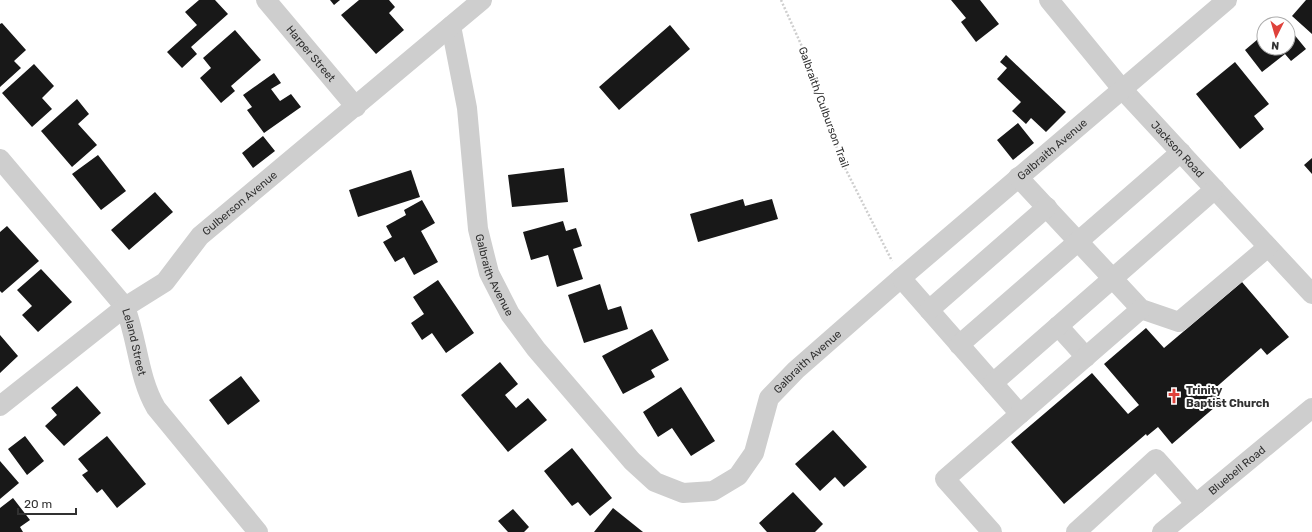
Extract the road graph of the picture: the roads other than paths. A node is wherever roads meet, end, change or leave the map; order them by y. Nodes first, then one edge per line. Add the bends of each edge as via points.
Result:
1 (266, 0) edge
2 (1049, 0) edge
3 (1227, 0) edge
4 (472, 3) edge
5 (451, 26) junction
6 (1122, 89) junction
7 (356, 107) junction
8 (1181, 152) junction
9 (0, 159) edge
10 (1018, 177) junction
11 (1215, 189) junction
12 (1047, 207) junction
13 (1079, 241) junction
14 (1268, 247) junction
15 (901, 278) junction
16 (1114, 278) junction
17 (1312, 294) edge
18 (125, 308) junction
19 (1141, 309) junction
20 (929, 310) junction
21 (1058, 326) junction
22 (960, 345) junction
23 (1086, 357) junction
24 (993, 383) junction
25 (2, 401) edge
26 (1312, 408) edge
27 (1020, 414) junction
28 (1196, 504) junction
29 (258, 532) edge
30 (992, 532) edge
31 (1076, 532) edge
32 (1162, 532) edge

1 - 7 street, Harper Street
2 - 6 street, Jackson Road
3 - 6 street, Galbraith Avenue
4 - 5 street, Gulberson Avenue
5 - 7 street, Gulberson Avenue
5 - 15 street, Galbraith Avenue via 467,108 478,230 489,273 510,314 536,349 632,461 655,482 683,493 713,491 738,476 754,453 769,398 796,370
6 - 8 street, Jackson Road
6 - 10 street, Galbraith Avenue
7 - 18 street, Gulberson Avenue via 200,236 165,282
8 - 11 street, Jackson Road
8 - 13 street
9 - 18 street, Leland Street
10 - 12 street
10 - 15 street, Galbraith Avenue
11 - 14 street, Jackson Road
11 - 16 street
12 - 13 street
12 - 20 street
13 - 16 street
13 - 22 street
14 - 17 street, Jackson Road
14 - 19 street via 1179,322
15 - 20 street
16 - 19 street
16 - 21 street
18 - 25 street, Gulberson Avenue
18 - 29 street, Leland Street via 135,336 146,391 156,408
19 - 23 street
20 - 22 street
21 - 23 street
21 - 24 street
22 - 24 street
23 - 27 street
24 - 27 street
26 - 28 street, Bluebell Road
27 - 30 street via 945,479
28 - 31 street via 1156,460
28 - 32 street, Bluebell Road

